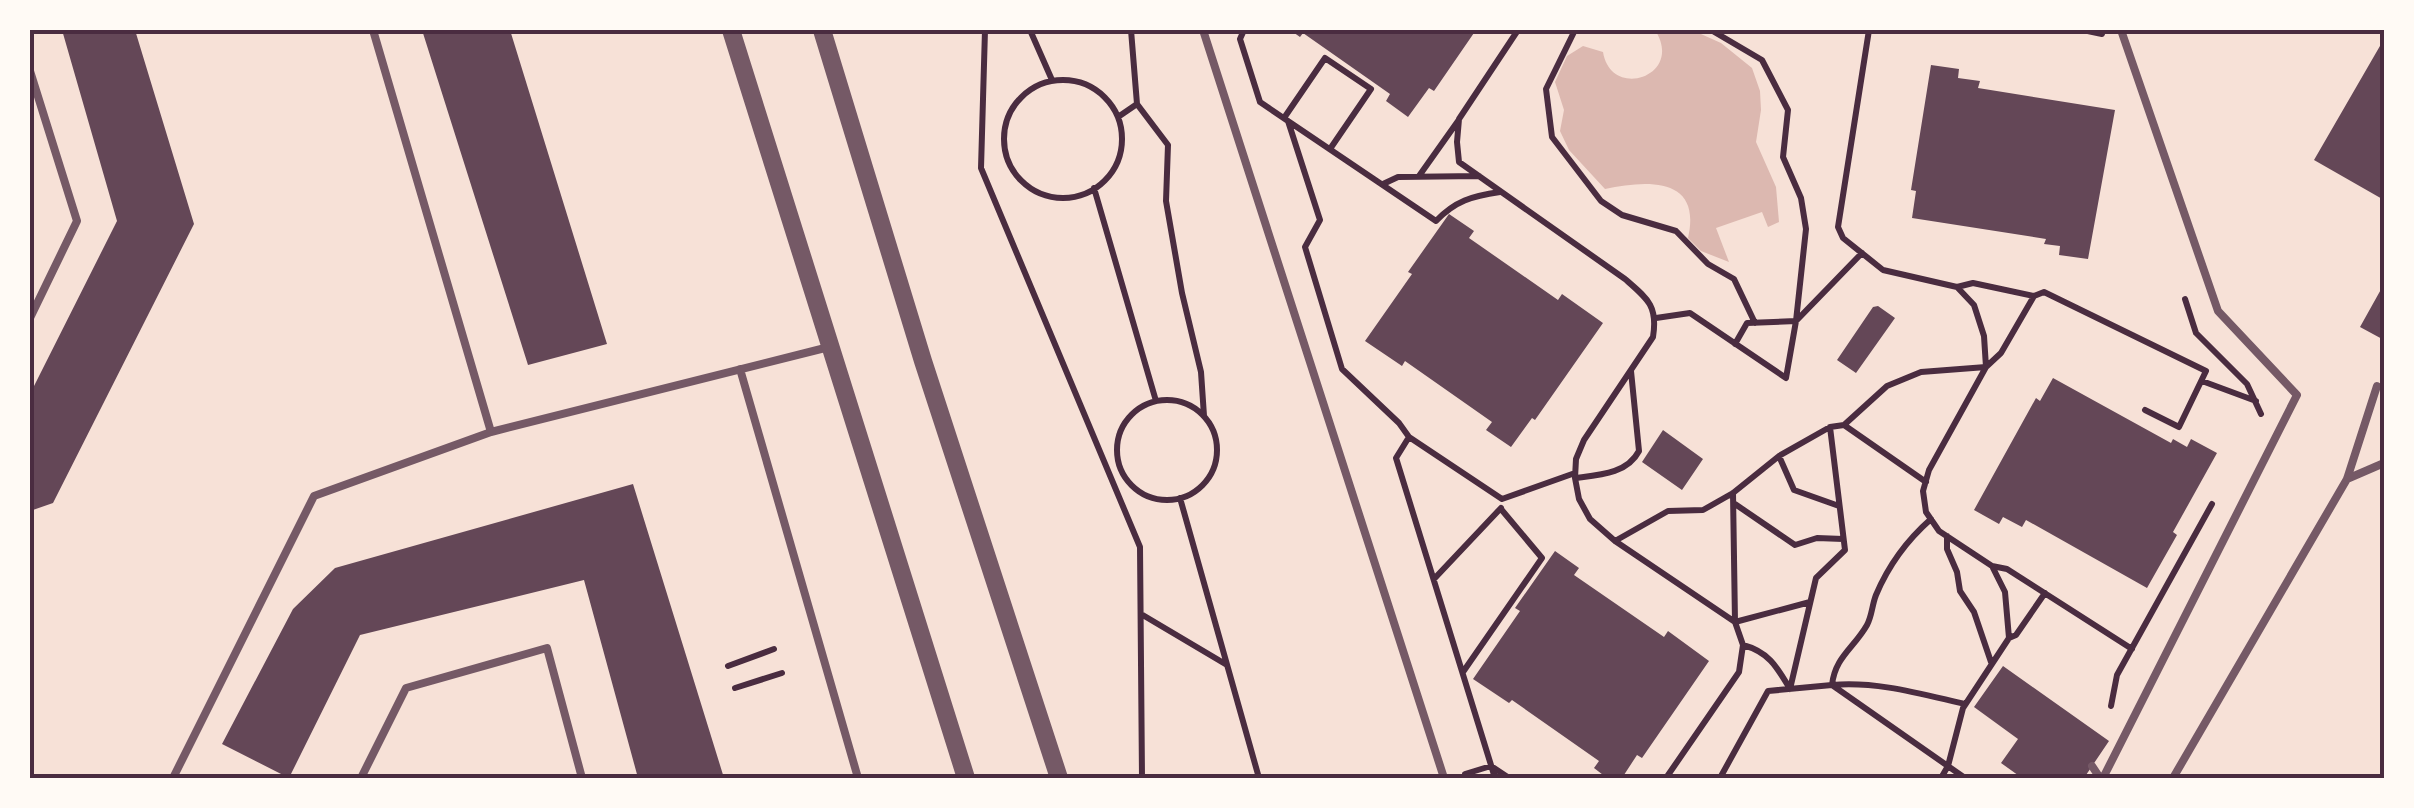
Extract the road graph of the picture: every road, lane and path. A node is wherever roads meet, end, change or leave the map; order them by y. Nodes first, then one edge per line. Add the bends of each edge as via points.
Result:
1 (373, 30) edge
2 (731, 30) edge
3 (822, 30) edge
4 (985, 30) edge
5 (1030, 30) edge
6 (1132, 30) edge
7 (1203, 30) edge
8 (1244, 30) edge
9 (1518, 30) edge
10 (1575, 30) edge
11 (1711, 30) edge
12 (1869, 30) edge
13 (2120, 30) edge
14 (30, 71) edge
15 (1052, 80) junction
16 (1137, 104) junction
17 (1118, 117) junction
18 (1459, 119) junction
19 (1286, 120) junction
20 (1330, 149) junction
21 (1479, 176) junction
22 (1418, 177) junction
23 (1382, 184) junction
24 (1094, 188) junction
25 (1501, 191) junction
26 (1862, 253) junction
27 (1956, 287) junction
28 (2034, 296) junction
29 (2184, 296) dead end
30 (30, 318) edge
31 (1656, 318) junction
32 (1796, 321) junction
33 (1755, 322) junction
34 (1735, 344) junction
35 (829, 347) junction
36 (1986, 367) junction
37 (740, 369) junction
38 (1631, 370) junction
39 (2202, 381) junction
40 (2377, 386) dead end
41 (1156, 401) junction
42 (2256, 401) junction
43 (2145, 410) dead end
44 (1204, 416) junction
45 (1844, 426) junction
46 (1830, 427) junction
47 (2253, 429) dead end
48 (491, 432) junction
49 (1409, 437) junction
50 (1779, 456) junction
51 (2384, 463) edge
52 (1575, 476) junction
53 (2347, 479) junction
54 (1926, 482) junction
55 (1734, 493) junction
56 (2216, 497) dead end
57 (1180, 498) junction
58 (1734, 503) junction
59 (1501, 504) junction
60 (1839, 506) junction
61 (1930, 519) junction
62 (1947, 536) junction
63 (1844, 539) junction
64 (1616, 540) junction
65 (1992, 566) junction
66 (1434, 580) junction
67 (2045, 593) junction
68 (1810, 602) junction
69 (1140, 614) junction
70 (1734, 622) junction
71 (2008, 638) junction
72 (1742, 646) junction
73 (774, 649) dead end
74 (2132, 649) junction
75 (1992, 663) junction
76 (728, 666) dead end
77 (1228, 666) junction
78 (1462, 672) junction
79 (782, 673) dead end
80 (1832, 685) junction
81 (735, 688) dead end
82 (1790, 689) junction
83 (1965, 704) junction
84 (2122, 742) junction
85 (1491, 766) junction
86 (1948, 766) junction
87 (2092, 766) dead end
88 (174, 778) edge
89 (361, 778) edge
90 (582, 778) edge
91 (858, 778) edge
92 (966, 778) edge
93 (1059, 778) edge
94 (1142, 778) edge
95 (1259, 778) edge
96 (1444, 778) edge
97 (1454, 778) edge
98 (1494, 778) edge
99 (1509, 778) edge
100 (1666, 778) edge
101 (1720, 778) edge
102 (1941, 778) edge
103 (1965, 778) edge
104 (2101, 778) edge
105 (2173, 778) edge

1 - 48 lane
2 - 35 street
3 - 93 street
4 - 69 path via 981,168 1140,547
5 - 15 path
6 - 16 path
7 - 96 lane
8 - 19 path via 1240,39 1260,102
9 - 18 path
10 - 33 path via 1546,90 1552,137 1601,201 1622,215 1676,230 1708,264 1734,279
11 - 32 path via 1762,60 1788,110 1783,157 1806,229
12 - 26 path via 1838,226
13 - 84 lane via 2218,311 2297,396
14 - 30 lane via 77,221
15 - 17 path via 1092,87
15 - 24 path via 1018,100 1008,117 1005,153 1024,184 1040,193 1057,198
16 - 17 path
16 - 44 path via 1168,145 1166,200
17 - 24 path via 1119,157
18 - 21 path via 1460,162
18 - 22 path
19 - 20 path
19 - 20 path via 1325,58 1370,89
19 - 49 path via 1320,220 1304,247 1342,368
20 - 23 path
21 - 22 path
21 - 25 path
22 - 23 path
23 - 25 path via 1436,222 1451,205
24 - 41 path
25 - 31 path via 1648,298
26 - 27 path via 1883,270
26 - 32 path
27 - 28 path
27 - 36 path via 1974,306
28 - 36 path
28 - 39 path via 2044,292 2206,371
29 - 42 path via 2196,334
31 - 34 path via 1690,313
31 - 38 path via 1653,337
32 - 33 path
32 - 34 path via 1786,378
33 - 34 path via 1747,322
35 - 37 lane
35 - 92 street
36 - 45 path via 1921,372 1887,386
36 - 54 path
37 - 48 lane
37 - 91 lane
38 - 52 path via 1584,440
38 - 52 path via 1639,451 1634,461 1612,473
39 - 42 path
39 - 43 path via 2179,427
40 - 53 lane
41 - 44 path via 1174,400
41 - 57 path via 1128,419 1117,450 1120,465 1150,498
42 - 47 path via 2262,412
44 - 57 path via 1218,446 1215,463 1196,491
45 - 46 path
45 - 54 path
46 - 50 path
46 - 60 path
48 - 88 lane via 314,496
49 - 59 path
49 - 66 path via 1396,458
50 - 55 path
50 - 60 path via 1794,490
51 - 53 lane
52 - 59 path
52 - 64 path via 1590,519
53 - 105 lane
54 - 61 path
55 - 58 path
55 - 64 path via 1703,510 1668,511
56 - 74 path
57 - 77 path
58 - 63 path via 1795,545
58 - 70 path
59 - 66 path
59 - 78 path via 1542,558
60 - 63 path
61 - 62 path
61 - 80 path via 1904,542 1874,597 1870,622 1840,656
62 - 65 path
62 - 75 path via 1960,591
63 - 68 path via 1845,550 1816,578
64 - 70 path
65 - 67 path
65 - 71 path via 2005,592
66 - 78 path
67 - 71 path
67 - 74 path
68 - 70 path
68 - 82 path
69 - 77 path
69 - 94 path
70 - 72 path
71 - 75 path
72 - 82 path via 1774,661
72 - 100 path via 1739,672
73 - 76 path
74 - 84 path via 2118,675 2106,731
75 - 83 path
77 - 95 path
78 - 85 path
79 - 81 path
80 - 82 path
80 - 83 path via 1895,688
80 - 86 path
82 - 101 path via 1768,691
83 - 86 path
84 - 104 lane
85 - 97 path
85 - 98 path
85 - 99 path
86 - 102 path
86 - 103 path
87 - 104 lane
89 - 90 lane via 406,688 547,648

